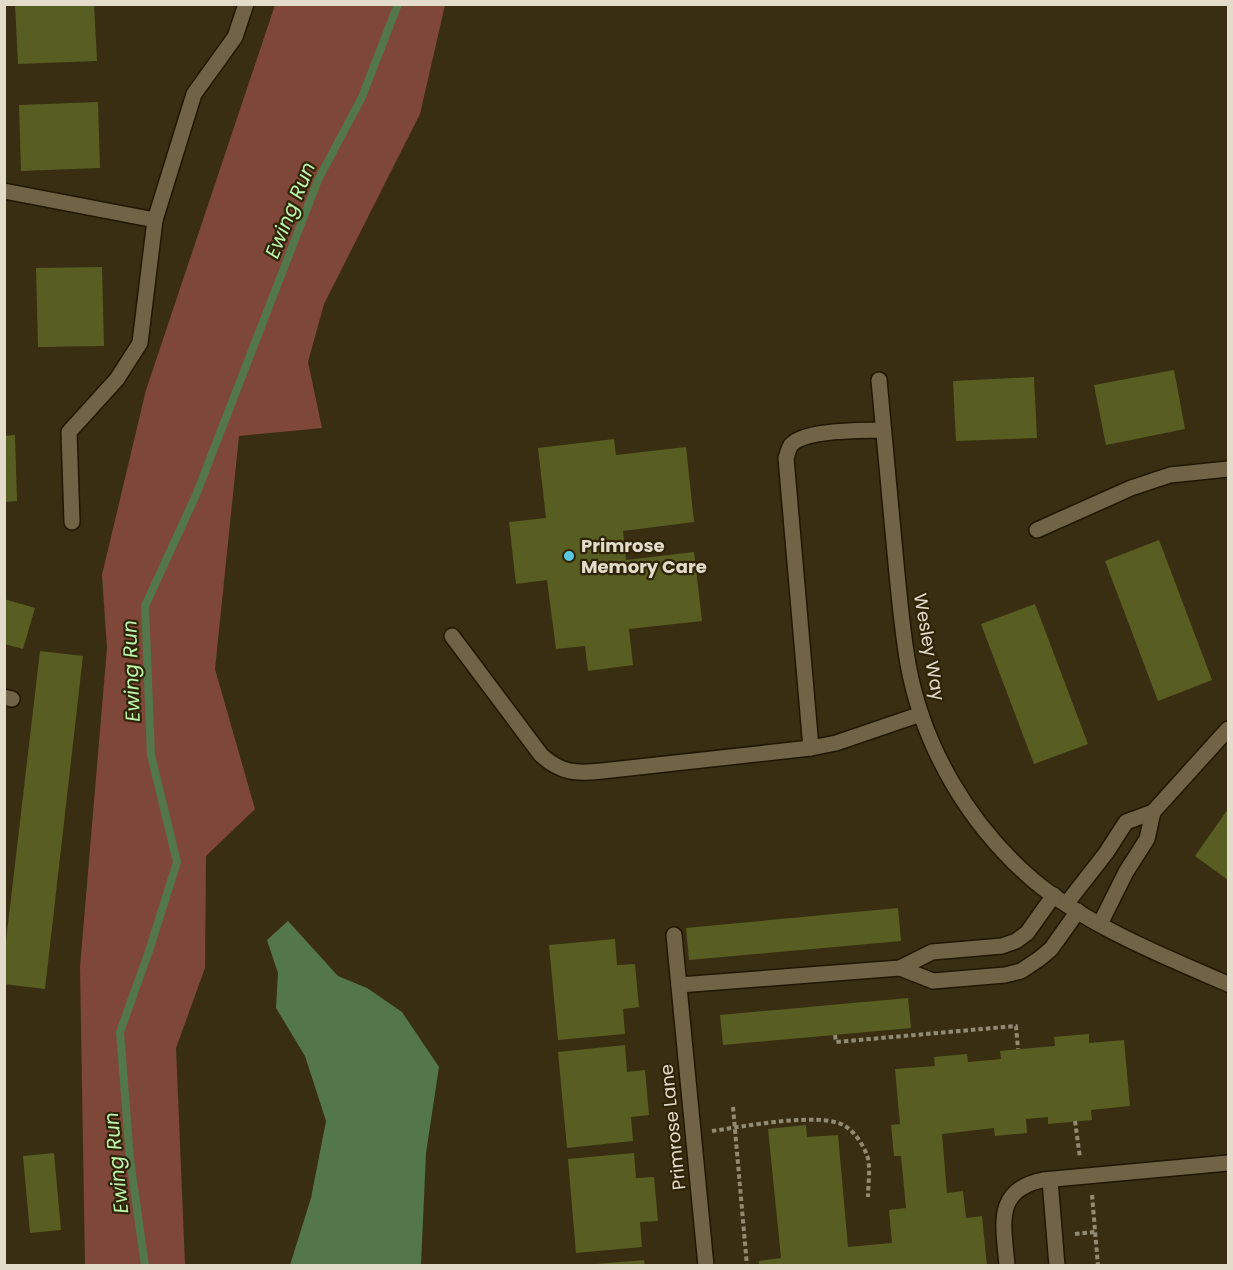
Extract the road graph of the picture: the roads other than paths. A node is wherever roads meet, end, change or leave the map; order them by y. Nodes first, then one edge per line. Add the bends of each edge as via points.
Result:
1 (246, 4) edge
2 (4, 192) edge
3 (155, 220) junction
4 (879, 380) dead end
5 (884, 430) junction
6 (1228, 469) edge
7 (72, 522) dead end
8 (1037, 530) dead end
9 (452, 636) dead end
10 (921, 714) junction
11 (1228, 729) edge
12 (811, 748) junction
13 (1153, 812) junction
14 (1066, 903) junction
15 (1100, 924) junction
16 (674, 935) dead end
17 (900, 968) junction
18 (1228, 984) edge
19 (679, 985) junction
20 (1228, 1163) edge
21 (1050, 1180) junction
22 (706, 1266) edge
23 (1007, 1266) edge
24 (1057, 1266) edge

1 - 3 street via 235,37 194,94
2 - 3 street
3 - 7 street via 140,343 117,379 69,432
4 - 5 street, Wesley Way
5 - 10 street, Wesley Way via 899,602
5 - 12 street via 802,438 791,446 786,458
6 - 8 street via 1170,475
9 - 12 street via 541,755 568,772
10 - 12 street
10 - 14 street, Wesley Way via 943,767 966,806 1033,879
11 - 13 street
13 - 14 street via 1126,822
13 - 15 street via 1147,839
14 - 15 street, Wesley Way
14 - 17 street via 1016,941 1002,946 932,952
14 - 17 street via 1051,949 1021,970 933,981
15 - 18 street, Wesley Way
16 - 19 street, Primrose Lane
17 - 19 street
19 - 22 street, Primrose Lane
20 - 21 street
21 - 23 street via 1022,1187 1006,1205
21 - 24 street

